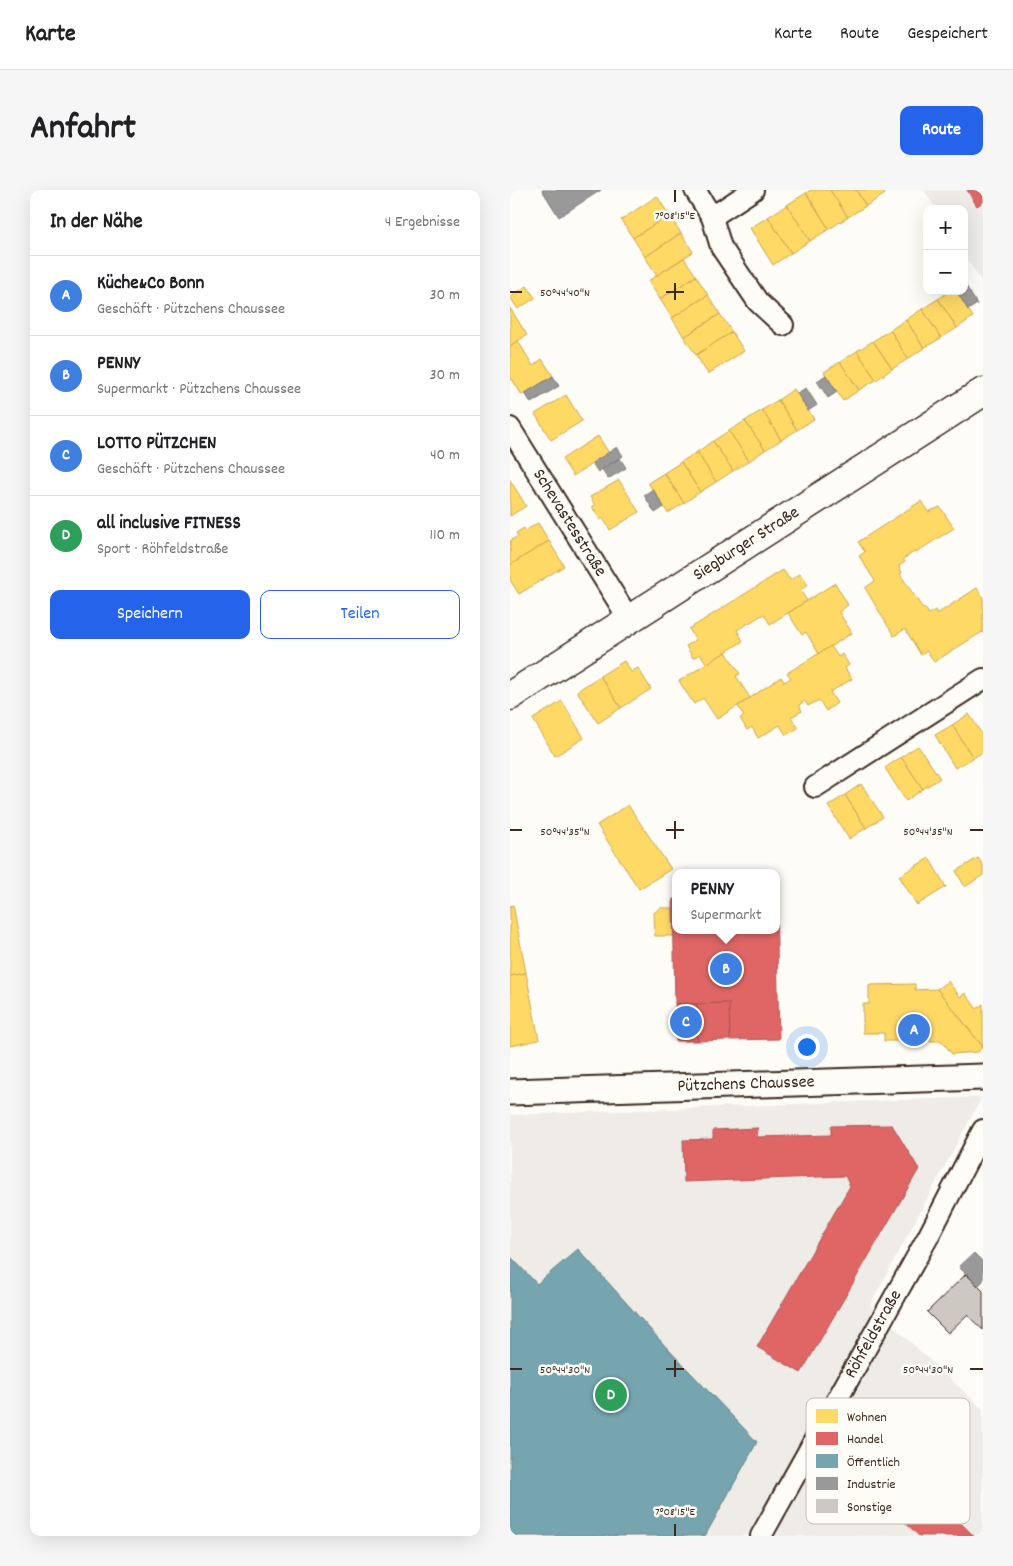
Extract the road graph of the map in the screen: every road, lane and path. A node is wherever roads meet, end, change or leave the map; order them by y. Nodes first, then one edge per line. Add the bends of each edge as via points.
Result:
1 (695, 190) edge
2 (753, 190) edge
3 (712, 217) junction
4 (783, 325) dead end
5 (983, 392) edge
6 (510, 428) edge
7 (629, 620) junction
8 (983, 679) edge
9 (510, 696) edge
10 (815, 787) dead end
11 (983, 1077) edge
12 (510, 1092) edge
13 (983, 1130) edge
14 (838, 1398) edge
15 (806, 1456) edge
16 (761, 1536) edge

1 - 3 street
2 - 3 street
3 - 4 street via 720,247 758,302
5 - 7 main road, Siegburger Straße
6 - 7 street, Schevastesstraße
7 - 9 main road, Siegburger Straße
8 - 10 street
11 - 12 street, Pützchens Chaussee
13 - 14 street, Röhfeldstraße via 928,1238
15 - 16 street, Röhfeldstraße

